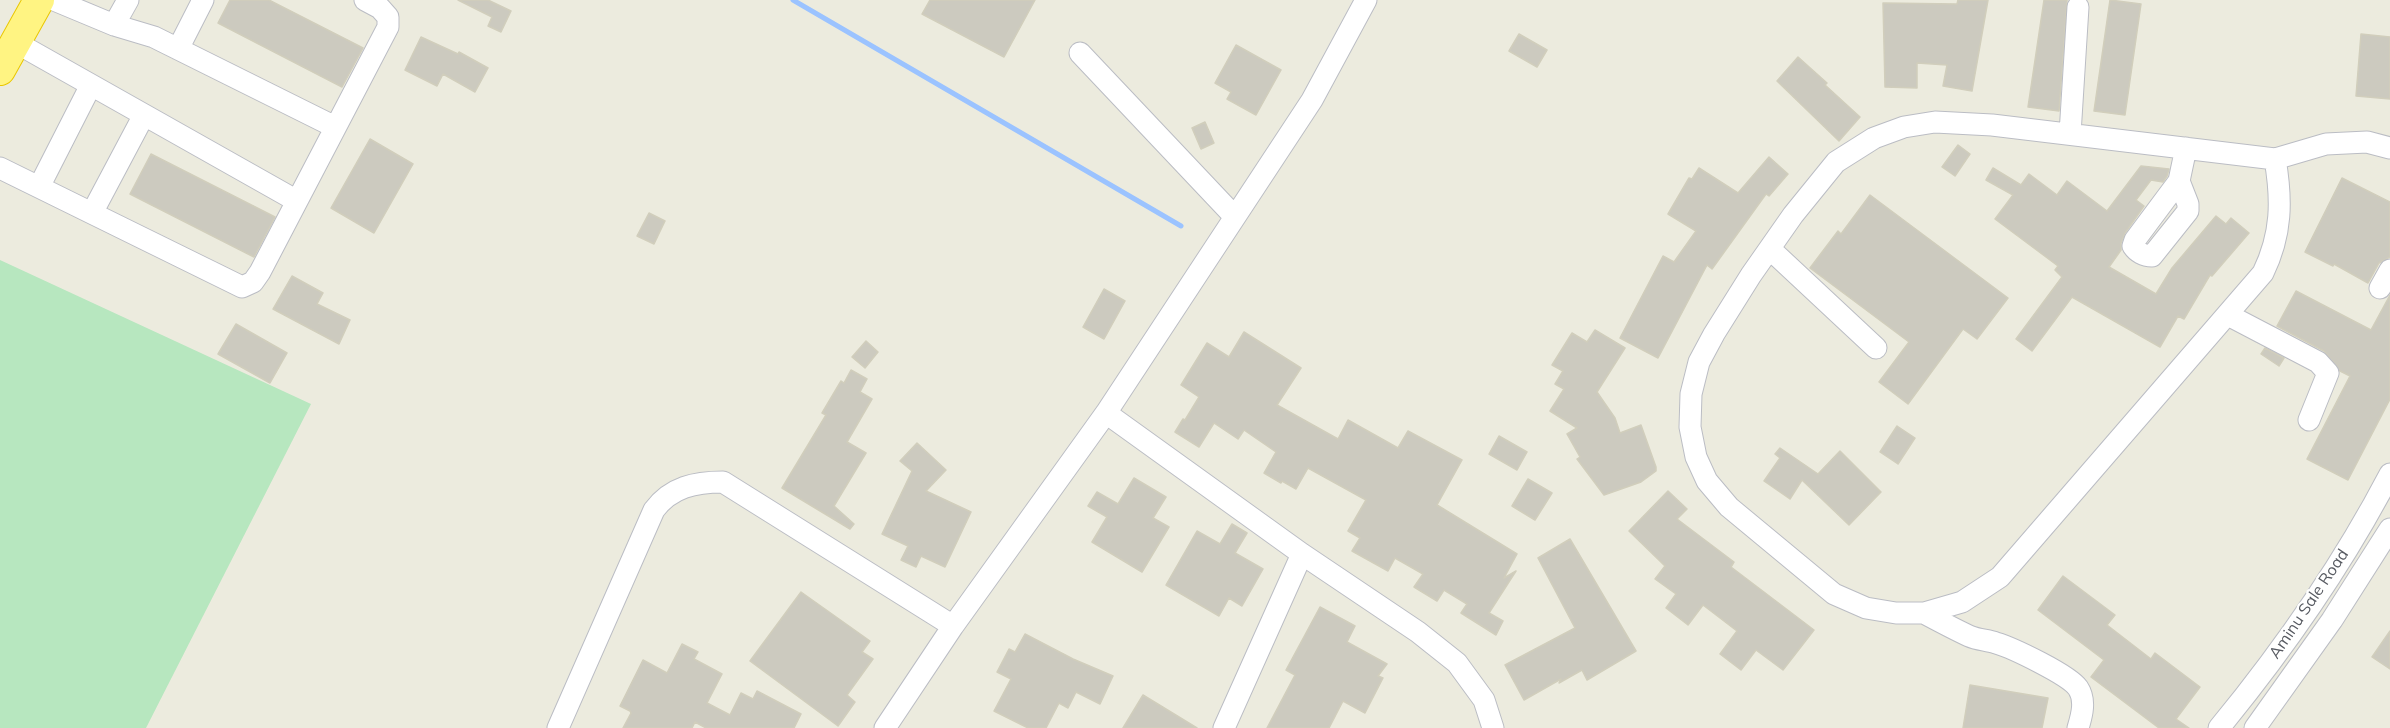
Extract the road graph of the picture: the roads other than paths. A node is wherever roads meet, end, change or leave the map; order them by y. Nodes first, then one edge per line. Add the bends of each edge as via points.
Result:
1 (39, 0) edge
2 (54, 0) edge
3 (128, 0) edge
4 (203, 0) edge
5 (365, 0) edge
6 (1366, 0) edge
7 (2078, 7) dead end
8 (114, 25) junction
9 (15, 42) junction
10 (178, 49) junction
11 (1080, 53) dead end
12 (0, 70) edge
13 (91, 85) junction
14 (144, 115) junction
15 (335, 127) junction
16 (2070, 134) junction
17 (2186, 148) junction
18 (2390, 148) edge
19 (2275, 159) junction
20 (0, 168) edge
21 (2179, 181) dead end
22 (39, 187) junction
23 (297, 201) junction
24 (92, 213) junction
25 (1235, 217) junction
26 (1770, 249) junction
27 (2228, 315) junction
28 (1876, 348) dead end
29 (1106, 413) junction
30 (2309, 420) dead end
31 (2390, 474) edge
32 (2362, 525) junction
33 (2388, 537) edge
34 (1302, 554) junction
35 (1924, 613) junction
36 (953, 626) junction
37 (558, 728) edge
38 (885, 728) edge
39 (1224, 728) edge
40 (1493, 728) edge
41 (2078, 728) edge
42 (2219, 728) edge
43 (2255, 728) edge

1 - 9 highway
2 - 8 street
3 - 8 street
4 - 10 street
5 - 15 street via 388,17 388,27
6 - 25 street via 1312,100
7 - 16 street
8 - 10 street
9 - 12 highway
9 - 13 street
10 - 15 street
11 - 25 street
13 - 14 street
13 - 22 street
14 - 23 street
14 - 24 street
15 - 23 street
16 - 17 street
16 - 26 street via 1935,122 1884,134 1836,162
17 - 19 street
17 - 21 street
18 - 19 street via 2367,142 2326,144
19 - 27 street via 2280,189 2278,235 2272,255 2263,273
20 - 22 street
22 - 24 street
23 - 24 street via 260,272 253,282 242,287
25 - 29 street
26 - 28 street
26 - 35 street via 1699,362 1691,394 1690,427 1696,457 1707,482 1729,507 1834,594 1866,608
27 - 30 street via 2318,362 2328,373
27 - 35 street via 2000,577 1962,602
29 - 34 street
29 - 36 street
31 - 32 street, Aminu Sale Road
32 - 33 street
32 - 42 street, Aminu Sale Road via 2306,611
33 - 43 street, Aminu Sale Road
34 - 39 street
34 - 40 street via 1457,663 1484,700
35 - 41 street via 1972,638 2014,650 2066,678 2077,687 2082,700
36 - 37 street via 723,483 687,486 663,498 654,510
36 - 38 street

